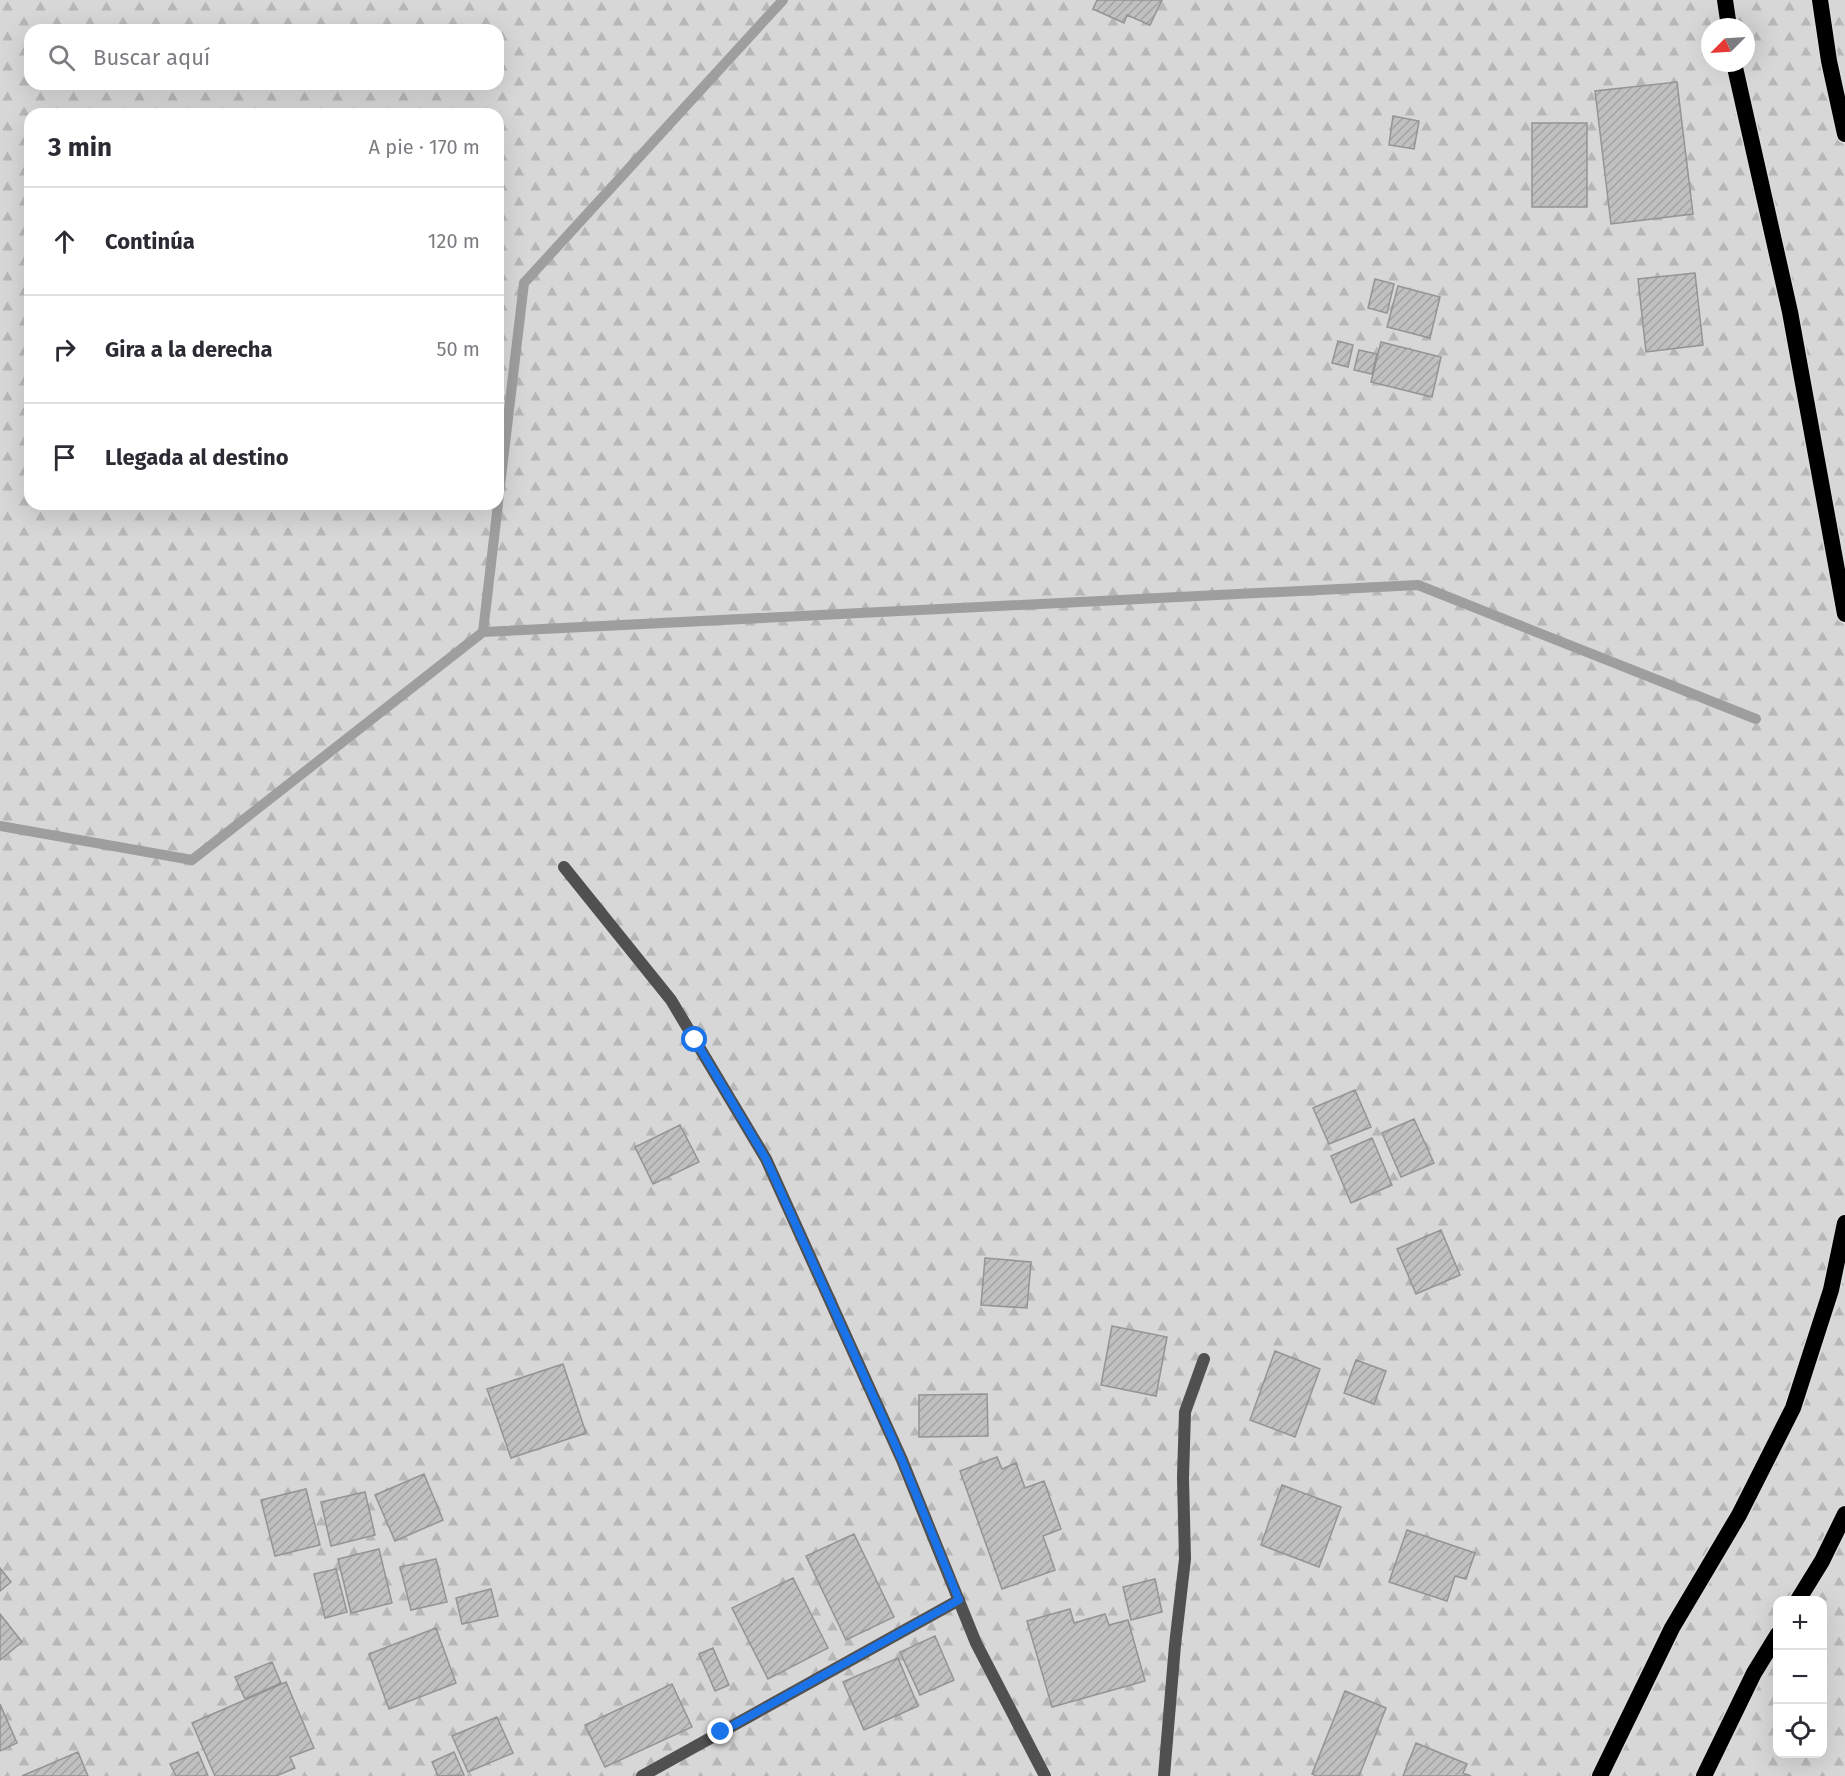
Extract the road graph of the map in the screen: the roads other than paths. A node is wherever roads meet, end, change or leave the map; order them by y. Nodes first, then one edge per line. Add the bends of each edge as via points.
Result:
1 (1725, 0) edge
2 (1820, 0) edge
3 (1728, 18) edge
4 (1736, 72) edge
5 (1845, 134) edge
6 (1845, 614) edge
7 (564, 867) dead end
8 (1845, 1223) edge
9 (1204, 1359) dead end
10 (1845, 1514) edge
11 (1800, 1596) edge
12 (959, 1600) junction
13 (1773, 1642) edge
14 (642, 1776) edge
15 (1045, 1776) edge
16 (1164, 1776) edge
17 (1600, 1776) edge
18 (1704, 1776) edge

1 - 3 highway
2 - 5 highway via 1828,61
4 - 6 highway via 1790,312
7 - 12 street via 671,1000 766,1159 902,1460
8 - 17 highway via 1831,1290 1793,1408 1739,1515 1672,1628
9 - 16 street via 1185,1412 1185,1559
10 - 11 highway
12 - 14 street
12 - 15 street via 976,1643
13 - 18 highway

